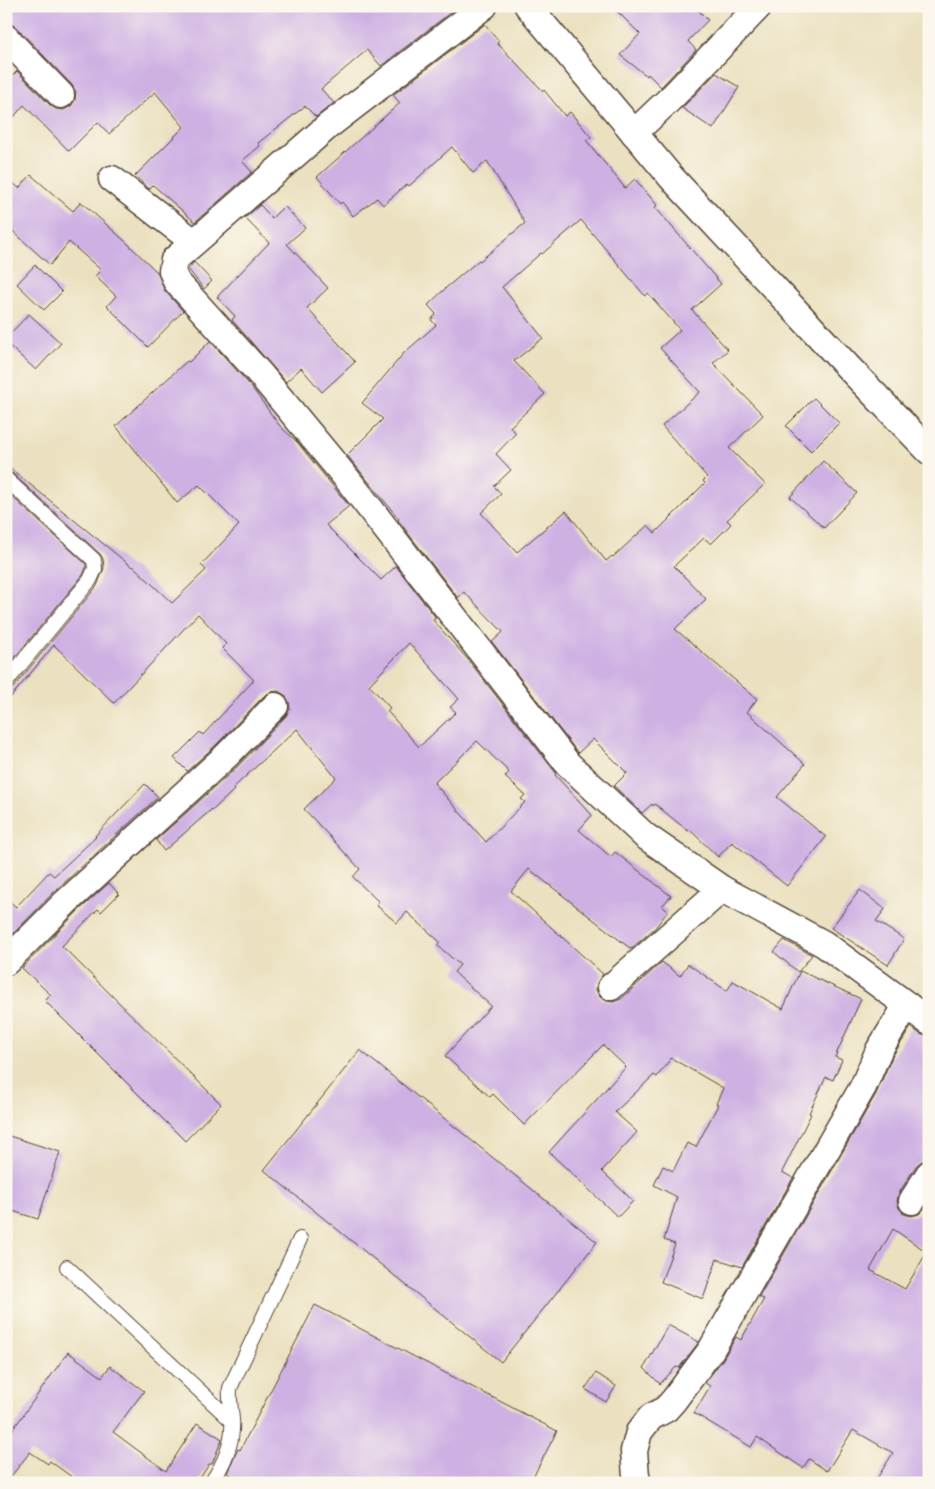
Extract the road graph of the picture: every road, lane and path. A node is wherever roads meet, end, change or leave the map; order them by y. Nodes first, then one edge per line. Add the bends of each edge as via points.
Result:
1 (484, 6) edge
2 (528, 6) edge
3 (759, 6) edge
4 (6, 38) edge
5 (61, 95) dead end
6 (634, 133) junction
7 (112, 178) dead end
8 (194, 242) junction
9 (929, 451) edge
10 (6, 479) edge
11 (6, 682) edge
12 (275, 706) dead end
13 (722, 889) junction
14 (6, 962) edge
15 (611, 987) dead end
16 (907, 1005) junction
17 (929, 1022) edge
18 (929, 1174) edge
19 (912, 1201) dead end
20 (300, 1239) dead end
21 (67, 1267) dead end
22 (232, 1421) junction
23 (211, 1483) edge
24 (638, 1483) edge

1 - 8 street via 328,126
2 - 6 street
3 - 6 street
4 - 5 street
6 - 9 street via 742,254
7 - 8 street
8 - 13 street via 174,260 172,271 176,281 261,375 348,480 568,764 645,836
10 - 11 lane via 94,560 95,569 90,580
12 - 14 street
13 - 15 street
13 - 16 street via 824,944
16 - 17 street
16 - 24 street via 711,1350 674,1400 651,1417 639,1432 634,1452
18 - 19 street
20 - 22 lane via 230,1388
21 - 22 lane
22 - 23 lane via 231,1444

